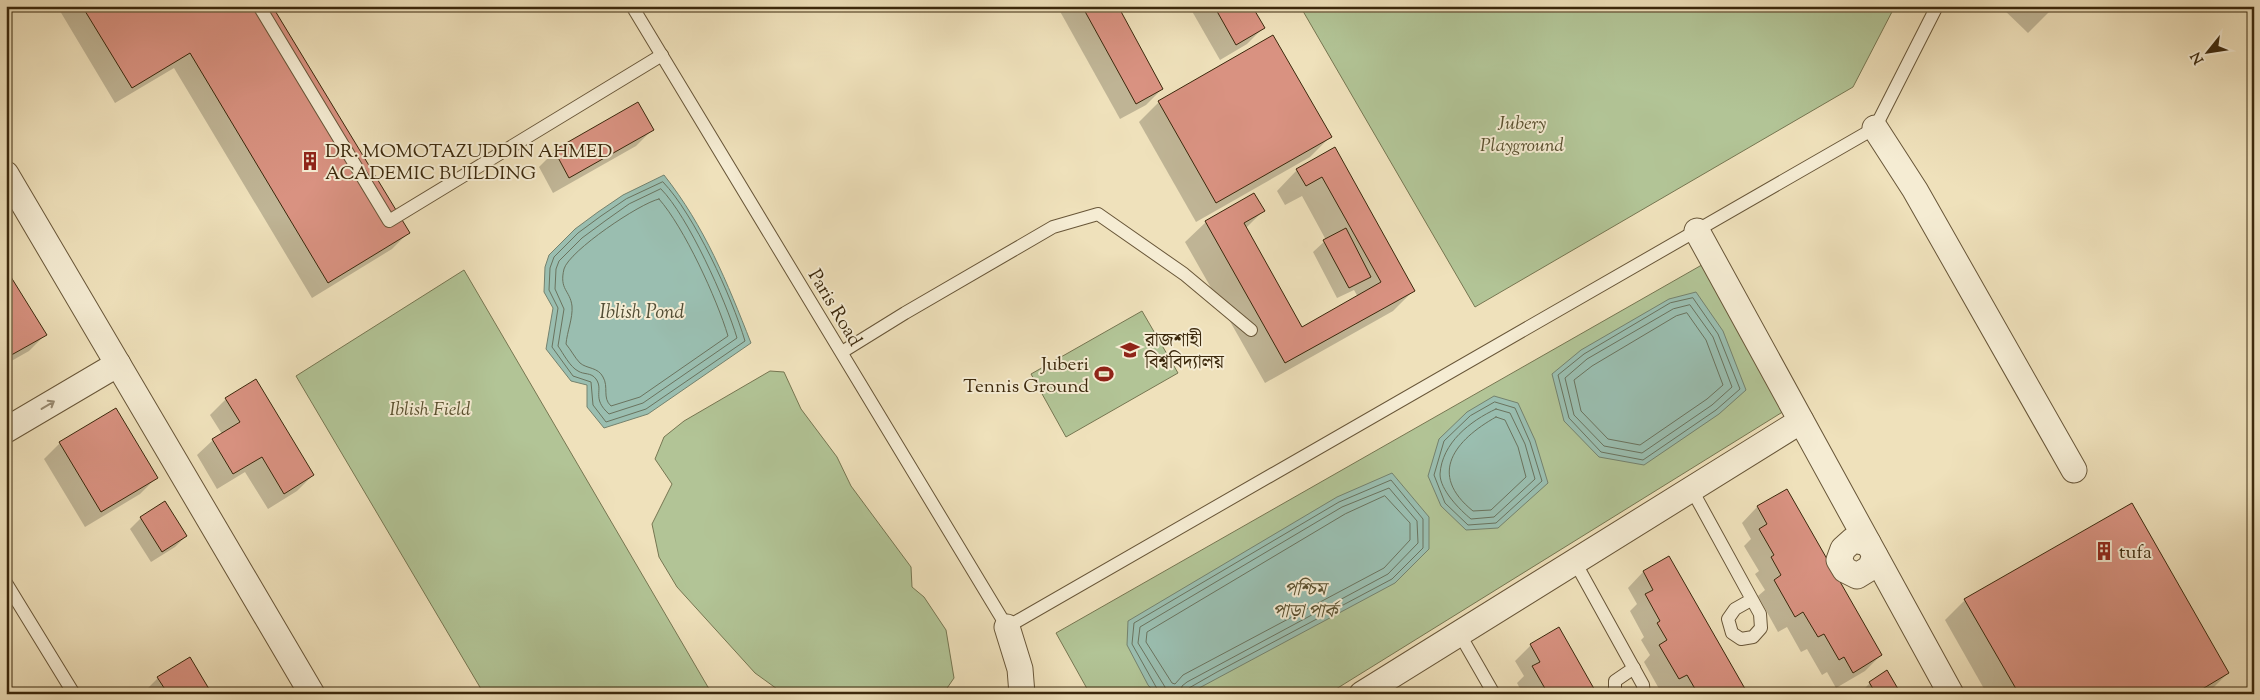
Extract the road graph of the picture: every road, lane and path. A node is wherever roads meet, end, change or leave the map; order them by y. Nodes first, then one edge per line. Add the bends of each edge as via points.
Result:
1 (259, 6) edge
2 (632, 6) edge
3 (1937, 6) edge
4 (662, 55) junction
5 (1875, 128) junction
6 (6, 174) edge
7 (1697, 231) junction
8 (1251, 330) dead end
9 (842, 352) junction
10 (118, 364) junction
11 (1801, 421) junction
12 (6, 430) edge
13 (2074, 470) dead end
14 (1692, 490) junction
15 (1575, 562) junction
16 (6, 582) edge
17 (1751, 600) dead end
18 (1007, 627) junction
19 (1460, 633) junction
20 (1634, 668) junction
21 (74, 694) edge
22 (312, 694) edge
23 (1022, 694) edge
24 (1362, 694) edge
25 (1494, 694) edge
26 (1615, 694) edge
27 (1644, 694) edge
28 (1951, 694) edge

1 - 4 lane via 389,221
2 - 4 lane, Paris Road
3 - 5 lane
4 - 9 lane, Paris Road
5 - 7 lane
5 - 13 street via 1915,190
6 - 10 street
7 - 11 street
7 - 18 lane
8 - 9 lane via 1184,274 1098,214 1053,227
9 - 18 lane, Paris Road
12 -> 10 street
10 - 22 street
11 - 14 street
11 - 28 street
14 - 15 street
14 - 17 lane
15 - 19 street
15 - 20 lane
16 - 21 lane
18 - 23 street via 1020,669
19 - 24 street
19 - 25 lane
20 - 26 lane via 1615,681
20 - 27 lane

